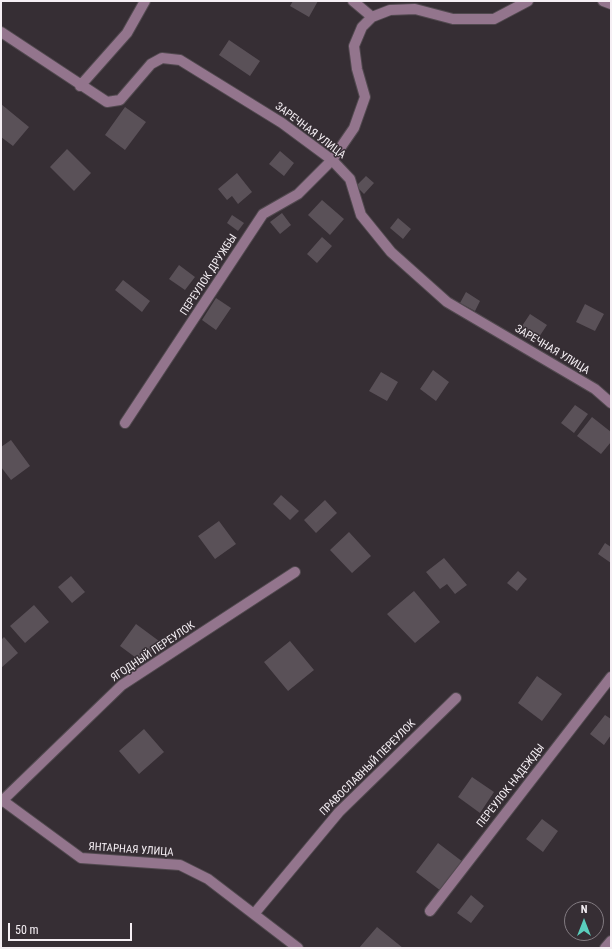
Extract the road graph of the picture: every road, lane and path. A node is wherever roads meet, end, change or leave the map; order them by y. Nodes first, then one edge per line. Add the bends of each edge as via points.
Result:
1 (145, 1) edge
2 (353, 1) edge
3 (528, 1) edge
4 (603, 1) edge
5 (611, 4) edge
6 (372, 17) junction
7 (1, 32) edge
8 (80, 86) junction
9 (332, 160) junction
10 (611, 403) edge
11 (125, 423) dead end
12 (295, 572) dead end
13 (611, 677) edge
14 (456, 698) dead end
15 (1, 801) edge
16 (430, 911) dead end
17 (254, 914) junction
18 (611, 941) edge
19 (298, 948) edge
20 (605, 948) edge

1 - 8 street via 127,33
2 - 6 street
3 - 6 street via 494,19 453,19 416,9 390,10
4 - 5 street
6 - 9 street, ПЕРЕУЛОК ДРУЖБЫ via 362,27 354,46 365,97 354,128
7 - 8 street, ЗАРЕЧНАЯ УЛИЦА
8 - 9 street, ЗАРЕЧНАЯ УЛИЦА via 107,102 120,100 151,64 162,58 180,60 282,123
9 - 10 street, ЗАРЕЧНАЯ УЛИЦА via 350,179 360,214 391,252 447,302 595,389
9 - 11 street, ПЕРЕУЛОК ДРУЖБЫ via 298,194 263,214
12 - 15 street, ЯГОДНЫЙ ПЕРЕУЛОК via 122,685
13 - 16 street, ПЕРЕУЛОК НАДЕЖДЫ
14 - 17 street, ПРАВОСЛАВНЫЙ ПЕРЕУЛОК via 339,812
15 - 17 street, ЯНТАРНАЯ УЛИЦА via 81,858 180,865 208,879
17 - 19 street, ЯНТАРНАЯ УЛИЦА
18 - 20 street

